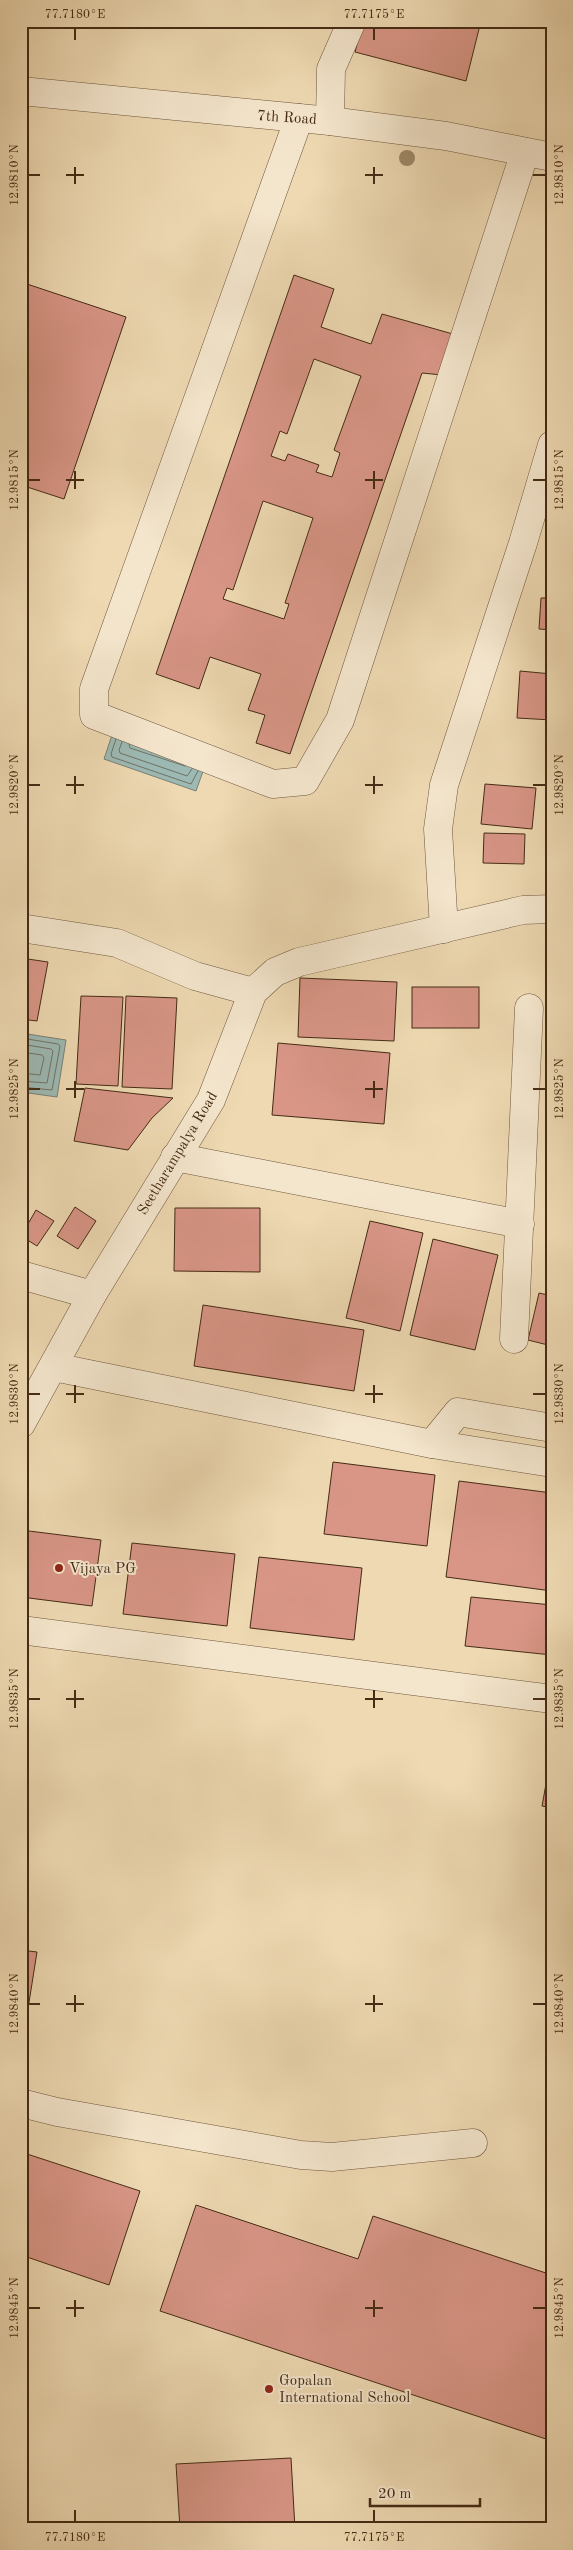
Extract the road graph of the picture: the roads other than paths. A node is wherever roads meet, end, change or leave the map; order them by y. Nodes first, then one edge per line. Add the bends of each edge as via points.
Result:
1 (352, 21) edge
2 (21, 91) edge
3 (299, 118) junction
4 (330, 120) junction
5 (525, 152) junction
6 (552, 157) edge
7 (552, 445) edge
8 (552, 909) edge
9 (21, 928) edge
10 (444, 929) junction
11 (252, 992) junction
12 (529, 1008) dead end
13 (176, 1156) junction
14 (520, 1224) junction
15 (21, 1275) edge
16 (92, 1296) junction
17 (514, 1339) dead end
18 (54, 1367) junction
19 (21, 1424) edge
20 (552, 1428) edge
21 (432, 1444) junction
22 (552, 1463) edge
23 (21, 1630) edge
24 (552, 1699) edge
25 (21, 2103) edge
26 (473, 2143) dead end

1 - 4 street via 331,69
2 - 3 street, 7th Road
3 - 4 street, 7th Road
3 - 5 street via 94,689 94,715 274,784 304,781 340,720
4 - 5 street, 7th Road via 446,136
5 - 6 street, 7th Road
7 - 10 street via 444,785 438,829
8 - 10 street, Seetharampalya Road via 523,910
9 - 11 street via 117,943 195,976
10 - 11 street, Seetharampalya Road via 299,962 275,972
11 - 13 street, Seetharampalya Road via 211,1100
12 - 14 street
13 - 14 street
13 - 16 street, Seetharampalya Road
14 - 17 street
15 - 16 street
16 - 18 street, Seetharampalya Road
18 - 19 street, Seetharampalya Road
18 - 21 street
20 - 21 street via 458,1412
21 - 22 street
23 - 24 street
25 - 26 street via 301,2155 332,2156

